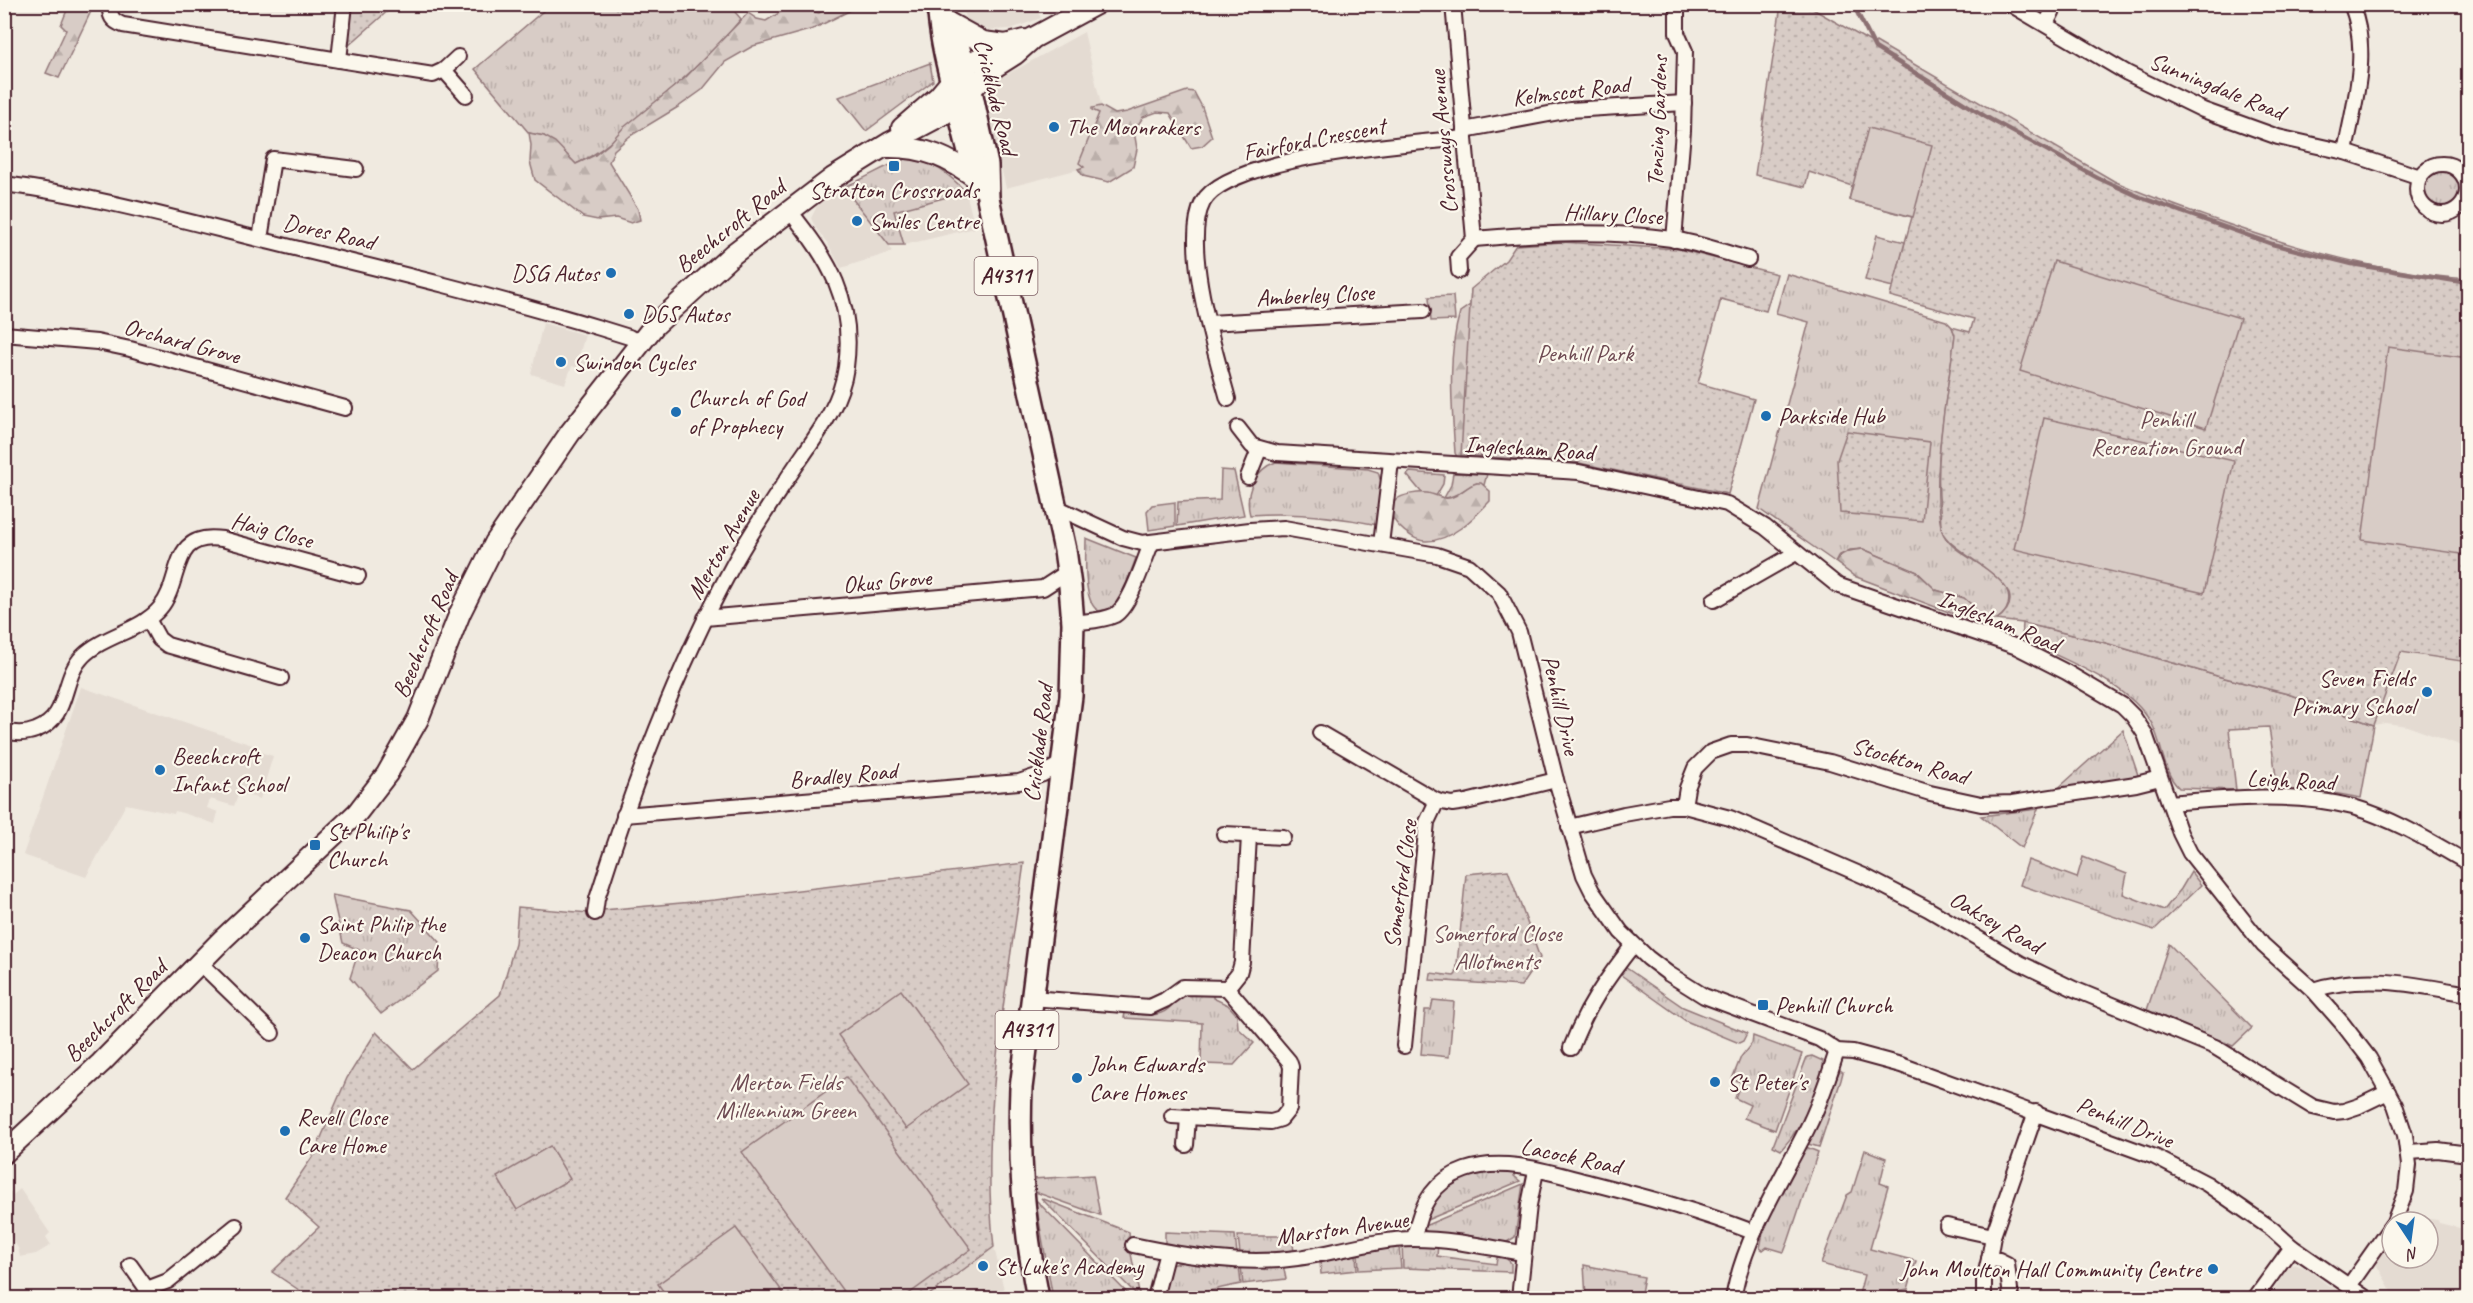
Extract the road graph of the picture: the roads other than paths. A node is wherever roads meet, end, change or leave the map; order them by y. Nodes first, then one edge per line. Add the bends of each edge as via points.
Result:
1 (110, 4) edge
2 (345, 4) edge
3 (1096, 4) edge
4 (1453, 4) edge
5 (2010, 4) edge
6 (2056, 4) edge
7 (2351, 4) edge
8 (1677, 5) edge
9 (940, 13) edge
10 (2046, 24) junction
11 (1033, 38) junction
12 (1005, 45) junction
13 (458, 57) dead end
14 (339, 60) junction
15 (444, 70) junction
16 (958, 73) junction
17 (466, 95) dead end
18 (964, 97) junction
19 (1684, 103) junction
20 (1465, 134) junction
21 (887, 144) junction
22 (2345, 152) junction
23 (356, 169) dead end
24 (2420, 177) dead end
25 (4, 184) edge
26 (984, 189) junction
27 (789, 210) junction
28 (260, 239) junction
29 (1474, 239) junction
30 (1674, 240) junction
31 (1748, 259) dead end
32 (1459, 270) dead end
33 (1423, 311) dead end
34 (1209, 323) junction
35 (4, 334) edge
36 (639, 343) junction
37 (1228, 399) dead end
38 (345, 408) dead end
39 (1238, 428) dead end
40 (1259, 450) junction
41 (1391, 462) junction
42 (1248, 477) dead end
43 (1056, 507) junction
44 (1151, 543) junction
45 (1381, 544) junction
46 (1796, 553) junction
47 (1068, 571) junction
48 (357, 576) dead end
49 (1714, 600) dead end
50 (705, 618) junction
51 (148, 619) junction
52 (1073, 623) junction
53 (281, 678) dead end
54 (4, 731) edge
55 (1320, 733) dead end
56 (1062, 763) junction
57 (2160, 778) junction
58 (1556, 780) junction
59 (1437, 801) junction
60 (2169, 803) junction
61 (1684, 807) junction
62 (624, 815) junction
63 (1569, 827) junction
64 (1224, 834) dead end
65 (1249, 836) junction
66 (1283, 837) dead end
67 (2469, 863) edge
68 (595, 913) dead end
69 (1633, 945) junction
70 (199, 962) junction
71 (1227, 988) junction
72 (2313, 990) junction
73 (2469, 994) edge
74 (1031, 998) junction
75 (272, 1034) dead end
76 (1404, 1046) dead end
77 (1571, 1048) dead end
78 (1837, 1051) junction
79 (2388, 1092) junction
80 (2036, 1112) junction
81 (1172, 1116) dead end
82 (1188, 1117) junction
83 (1186, 1145) dead end
84 (2409, 1152) junction
85 (4, 1153) edge
86 (2469, 1154) edge
87 (1536, 1171) junction
88 (2399, 1210) edge
89 (236, 1226) dead end
90 (1947, 1226) dead end
91 (1753, 1232) junction
92 (1993, 1236) junction
93 (1414, 1239) junction
94 (2380, 1242) edge
95 (1133, 1245) dead end
96 (2292, 1247) junction
97 (1167, 1252) junction
98 (1523, 1253) junction
99 (1989, 1259) junction
100 (130, 1265) dead end
101 (2349, 1286) junction
102 (146, 1294) edge
103 (1038, 1299) edge
104 (1155, 1299) edge
105 (1519, 1299) edge
106 (1733, 1299) edge
107 (1984, 1299) edge
108 (2011, 1299) edge
109 (2255, 1299) edge
110 (2366, 1299) edge

1 - 14 street via 111,16 123,25
2 - 14 street
3 - 11 main road
4 - 20 street, Crossways Avenue
5 - 10 street, Sunningdale Road
6 - 10 street
7 - 22 street via 2361,57
8 - 19 street, Tenzing Gardens via 1677,33 1685,51
9 - 12 main road via 983,42
9 - 16 main road, Cricklade Road / A4311 via 942,47
10 - 22 street, Sunningdale Road via 2127,73 2203,110 2278,137
11 - 12 main road
11 - 18 main road, Beechcroft Road
12 - 16 main road
13 - 15 street
14 - 15 street via 433,75
15 - 17 street
16 - 18 main road, Cricklade Road / A4311
16 - 21 main road, Beechcroft Road
18 - 21 main road, Beechcroft Road via 944,114
18 - 26 main road, Cricklade Road / A4311 via 987,165
19 - 20 street, Kelmscot Road via 1570,110
19 - 30 street, Tenzing Gardens
20 - 29 street, Crossways Avenue
20 - 34 street, Fairford Crescent via 1305,159 1242,176 1214,189 1202,203 1196,238
21 - 26 main road via 930,151 954,163
21 - 27 main road, Beechcroft Road
22 - 24 street, Sunningdale Road
23 - 28 street via 273,159
25 - 28 street, Dores Road via 57,192
26 - 43 main road, Cricklade Road / A4311
27 - 36 main road, Beechcroft Road via 694,287
27 - 50 street, Merton Avenue via 822,252 839,289 847,326 846,369 830,414 756,526
28 - 36 street, Dores Road via 508,300
29 - 30 street, Hillary Close via 1568,233
29 - 32 street, Crossways Avenue via 1458,257
30 - 31 street, Hillary Close
33 - 34 street, Amberley Close
34 - 37 street, Fairford Crescent
35 - 38 street, Orchard Grove via 97,342 130,349
36 - 70 main road, Beechcroft Road via 534,483 495,543 460,613 418,719 387,774 340,831
39 - 40 street
40 - 41 street
40 - 42 street
41 - 45 street
41 - 46 street, Inglesham Road via 1557,469 1668,490 1727,504
43 - 44 street, Penhill Drive via 1124,538
43 - 47 main road, Cricklade Road / A4311
44 - 45 street, Penhill Drive via 1284,528
44 - 52 street via 1120,611 1107,618
45 - 58 street, Penhill Drive via 1461,562 1499,593 1523,644
46 - 49 street
46 - 57 street, Inglesham Road via 1837,585 1999,639 2122,705 2145,734
47 - 50 street, Okus Grove via 1043,588
47 - 52 main road, Cricklade Road / A4311
48 - 51 street, Haig Close via 222,539 202,538 183,552 164,602
50 - 62 street, Merton Avenue
51 - 53 street via 167,645
51 - 54 street, Haig Close via 83,655 57,716 50,723 31,732
52 - 56 main road, Cricklade Road / A4311 via 1071,696
55 - 59 street, Somerford Close
56 - 62 street, Bradley Road via 1019,782
56 - 74 main road, Cricklade Road / A4311
57 - 60 street, Inglesham Road
57 - 61 street, Stockton Road via 2012,803 1981,804 1930,793 1830,762 1731,745 1711,752 1695,768
58 - 59 street, Somerford Close via 1467,802
58 - 63 street, Penhill Drive
59 - 76 street, Somerford Close via 1428,822
60 - 67 street, Leigh Road via 2262,799 2333,802 2389,820
60 - 72 street, Inglesham Road via 2184,843 2210,881 2264,945
61 - 63 street, Oaksey Road via 1652,809
61 - 79 street, Oaksey Road via 1730,818 1847,867 2020,963 2109,1005 2216,1047 2313,1107 2344,1111
62 - 68 street, Merton Avenue
63 - 69 street, Penhill Drive via 1592,891
64 - 65 street
65 - 66 street
65 - 71 street via 1242,962
69 - 77 street via 1599,988
69 - 78 street, Penhill Drive via 1704,996 1819,1039
70 - 75 street
70 - 85 main road, Beechcroft Road via 121,1043
71 - 74 street via 1183,987 1150,1007
71 - 82 street via 1288,1060 1292,1076 1289,1109 1281,1119 1271,1122
72 - 73 street via 2359,981
72 - 79 street, Inglesham Road via 2359,1045
74 - 103 main road, Cricklade Road / A4311 via 1020,1149 1024,1222
78 - 80 street, Penhill Drive via 1901,1065
78 - 91 street via 1808,1127
79 - 84 street, Inglesham Road
80 - 92 street
80 - 96 street, Penhill Drive via 2177,1168 2236,1204
81 - 82 street
82 - 83 street
84 - 86 street
84 - 88 street, Inglesham Road via 2406,1191
87 - 91 street, Lacock Road via 1656,1198
87 - 93 street, Lacock Road via 1496,1164 1457,1173 1436,1189 1421,1208
87 - 98 street
89 - 102 street
90 - 92 street
91 - 106 street
92 - 99 street
93 - 97 street, Marston Avenue via 1363,1244 1281,1260
93 - 98 street, Marston Avenue
94 - 101 street, Inglesham Road
95 - 97 street, Marston Avenue
96 - 101 street, Penhill Drive
96 - 109 street
97 - 104 street
98 - 105 street
99 - 107 street
99 - 108 street via 2007,1264
100 - 102 street
101 - 110 street, Penhill Drive

